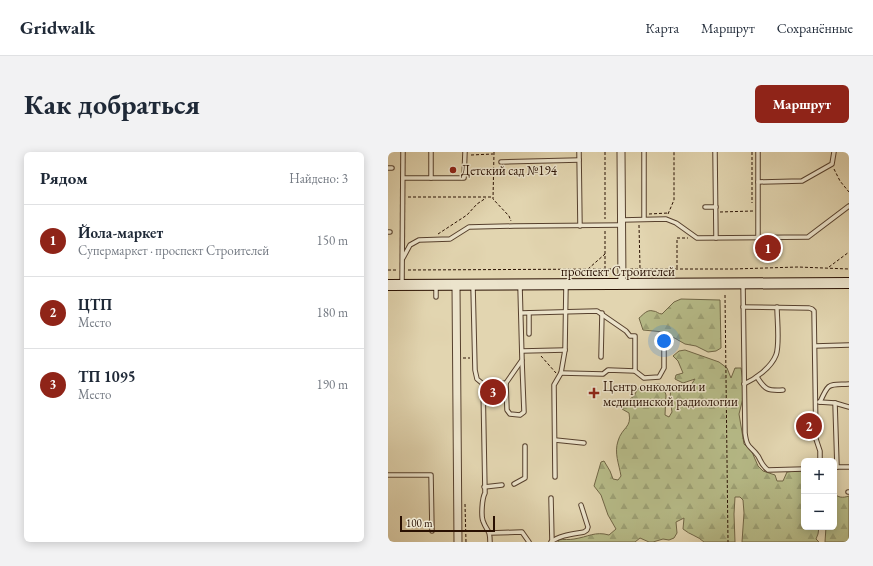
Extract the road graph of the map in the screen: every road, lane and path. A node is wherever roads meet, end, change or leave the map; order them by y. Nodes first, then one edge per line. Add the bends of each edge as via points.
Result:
1 (403, 152) edge
2 (431, 152) edge
3 (579, 152) edge
4 (605, 152) edge
5 (621, 152) edge
6 (644, 152) edge
7 (674, 152) edge
8 (715, 152) edge
9 (752, 152) edge
10 (758, 152) edge
11 (834, 152) edge
12 (465, 153) edge
13 (494, 153) edge
14 (580, 160) junction
15 (501, 162) dead end
16 (832, 164) junction
17 (403, 178) junction
18 (431, 178) junction
19 (758, 182) junction
20 (849, 192) edge
21 (487, 197) junction
22 (493, 197) junction
23 (403, 198) junction
24 (752, 204) dead end
25 (849, 206) edge
26 (705, 207) dead end
27 (716, 207) junction
28 (716, 212) junction
29 (668, 213) junction
30 (644, 214) junction
31 (753, 216) dead end
32 (644, 219) junction
33 (666, 220) junction
34 (622, 223) junction
35 (514, 226) junction
36 (580, 226) junction
37 (605, 226) junction
38 (758, 237) junction
39 (697, 238) junction
40 (716, 238) junction
41 (435, 240) junction
42 (849, 252) edge
43 (605, 254) junction
44 (403, 258) junction
45 (828, 268) dead end
46 (587, 269) dead end
47 (605, 269) dead end
48 (640, 269) dead end
49 (677, 269) dead end
50 (743, 283) junction
51 (849, 283) edge
52 (566, 284) junction
53 (622, 284) junction
54 (388, 285) edge
55 (402, 285) junction
56 (436, 285) junction
57 (456, 285) junction
58 (473, 285) junction
59 (520, 285) junction
60 (725, 295) dead end
61 (436, 297) dead end
62 (743, 307) junction
63 (777, 307) junction
64 (529, 312) junction
65 (566, 312) junction
66 (521, 313) junction
67 (602, 313) junction
68 (529, 334) dead end
69 (664, 337) dead end
70 (849, 345) edge
71 (815, 346) junction
72 (538, 350) junction
73 (565, 350) junction
74 (522, 351) junction
75 (601, 357) dead end
76 (522, 360) junction
77 (636, 371) junction
78 (560, 375) junction
79 (757, 377) junction
80 (506, 383) junction
81 (483, 384) junction
82 (744, 384) junction
83 (849, 384) edge
84 (783, 390) dead end
85 (816, 402) junction
86 (820, 402) junction
87 (835, 403) junction
88 (849, 407) edge
89 (555, 440) junction
90 (584, 443) dead end
91 (525, 446) dead end
92 (820, 458) edge
93 (835, 458) edge
94 (837, 467) edge
95 (849, 467) edge
96 (801, 468) edge
97 (388, 475) edge
98 (556, 477) dead end
99 (514, 484) dead end
100 (502, 485) dead end
101 (484, 487) junction
102 (551, 498) dead end
103 (581, 505) dead end
104 (432, 531) dead end
105 (546, 532) dead end
106 (552, 532) junction
107 (490, 533) junction
108 (458, 542) edge
109 (490, 542) edge
110 (529, 542) edge
111 (552, 542) edge
112 (728, 542) edge

1 - 17 lane
2 - 18 lane
3 - 14 lane
4 - 37 path
5 - 34 street
6 - 30 lane
7 - 29 path via 674,200
8 - 27 lane
9 - 24 path
10 - 19 lane
11 - 16 lane
12 - 13 path
12 - 18 lane via 464,178
13 - 22 path
14 - 15 lane
14 - 36 lane
16 - 19 lane via 802,181
16 - 20 path
17 - 18 lane
17 - 23 lane
19 - 38 lane
21 - 22 path
21 - 23 path
21 - 41 path via 464,217 440,232
22 - 35 path
23 - 44 lane
25 - 38 lane via 808,237
26 - 27 lane
27 - 28 lane
28 - 31 path via 753,211
28 - 40 lane
29 - 30 path
29 - 33 path
30 - 32 lane
32 - 33 lane
32 - 34 lane
32 - 48 path via 639,223
33 - 39 lane via 676,223
34 - 37 lane
34 - 53 street
35 - 36 lane
35 - 41 lane via 469,227 450,239
36 - 37 lane
37 - 43 path
38 - 40 lane
39 - 40 lane
39 - 49 path via 677,238
41 - 44 lane via 419,240 410,246
42 - 45 path
43 - 46 path
43 - 47 path
44 - 55 lane
50 - 51 main road, проспект Строителей
50 - 53 main road, проспект Строителей
50 - 62 lane
52 - 53 main road, проспект Строителей
52 - 59 main road, проспект Строителей
52 - 65 lane
54 - 55 main road, проспект Строителей
55 - 56 main road, проспект Строителей
56 - 57 main road, проспект Строителей
56 - 61 lane
57 - 58 main road, проспект Строителей
57 - 108 street
58 - 59 main road, проспект Строителей
58 - 81 lane via 475,370 477,379
59 - 66 lane
60 - 112 path
62 - 63 lane
62 - 82 lane
63 - 71 lane via 812,308 815,315
63 - 79 lane via 777,354
64 - 65 lane
64 - 66 lane
64 - 68 lane
65 - 67 lane
65 - 73 lane
66 - 74 lane
67 - 75 lane
67 - 77 lane via 630,336 636,336
69 - 77 lane via 664,368 659,377 644,378
70 - 71 lane
71 - 85 lane
72 - 73 lane
72 - 74 lane
72 - 78 path via 542,358
73 - 78 lane
74 - 76 lane
76 - 80 lane
76 - 80 lane via 524,412 520,415 510,414 507,410
77 - 78 lane via 608,370 602,374
78 - 89 lane via 554,385
79 - 82 lane
79 - 84 lane via 768,390
80 - 81 lane
81 - 101 lane
82 - 96 lane via 744,433 748,446 768,470
83 - 86 lane via 831,384 826,387
85 - 86 lane
85 - 92 lane via 816,439
86 - 87 lane
87 - 88 lane
87 - 93 lane
89 - 90 lane
89 - 98 lane
91 - 99 lane via 525,478
94 - 95 lane
97 - 104 lane via 431,475
100 - 101 lane
101 - 107 lane via 483,521
102 - 106 lane
103 - 111 lane via 587,530 562,536
105 - 106 lane
106 - 111 lane
107 - 109 lane
107 - 110 lane via 522,532

